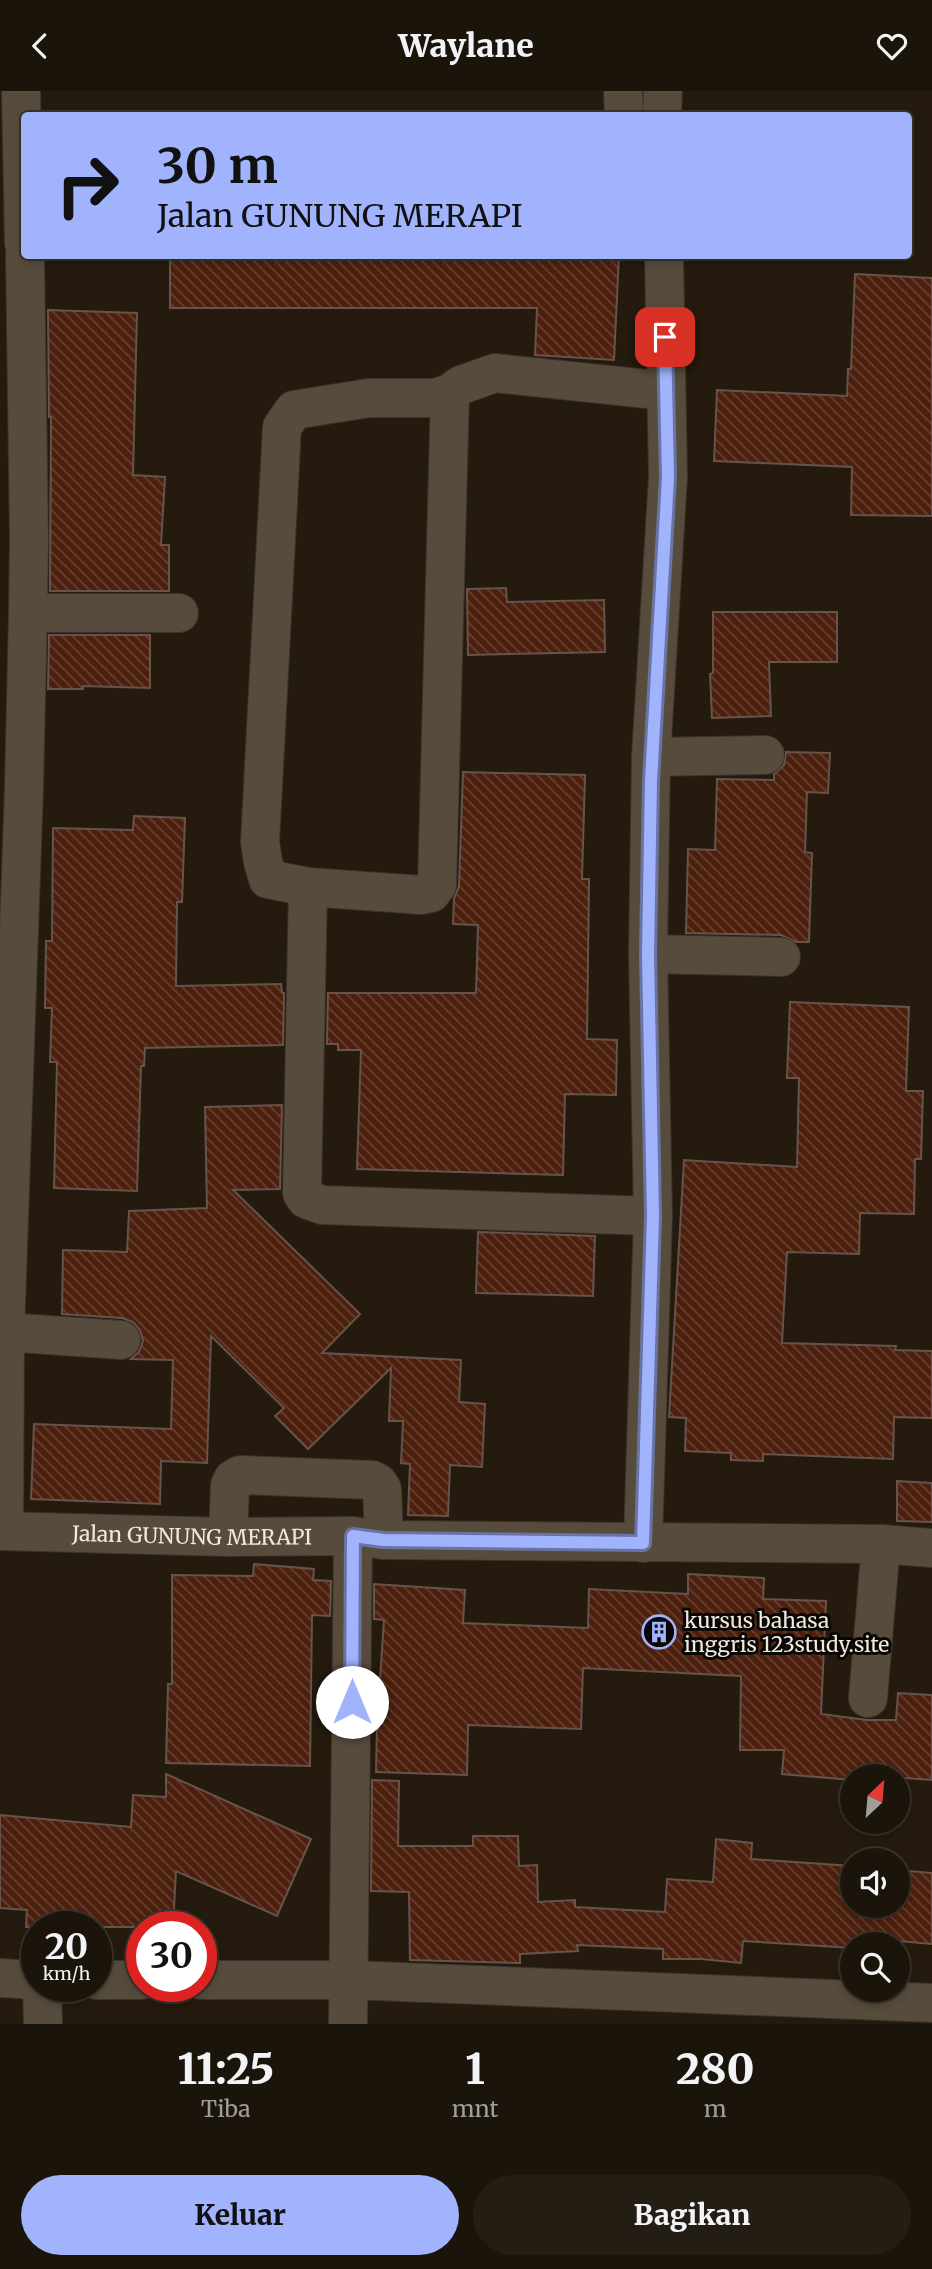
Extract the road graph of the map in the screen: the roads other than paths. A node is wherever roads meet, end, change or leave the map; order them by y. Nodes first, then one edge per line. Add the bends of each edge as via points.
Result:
1 (21, 91) edge
2 (623, 91) edge
3 (663, 91) edge
4 (21, 112) edge
5 (624, 112) edge
6 (662, 112) edge
7 (25, 259) edge
8 (664, 259) edge
9 (666, 391) junction
10 (450, 393) junction
11 (28, 613) junction
12 (178, 613) dead end
13 (765, 755) dead end
14 (651, 757) junction
15 (308, 887) junction
16 (648, 954) junction
17 (781, 957) dead end
18 (653, 1216) junction
19 (5, 1332) junction
20 (121, 1340) dead end
21 (2, 1531) edge
22 (228, 1537) junction
23 (368, 1538) junction
24 (643, 1543) junction
25 (881, 1544) junction
26 (932, 1548) edge
27 (868, 1697) dead end
28 (0, 1978) edge
29 (21, 1979) edge
30 (217, 1980) edge
31 (350, 1980) junction
32 (42, 2002) edge
33 (932, 2003) edge
34 (747, 2009) edge
35 (43, 2024) edge
36 (348, 2024) edge

1 - 4 street
2 - 5 street
3 - 6 street
7 - 11 street
8 - 9 street
9 - 10 street via 495,373
9 - 14 street via 668,477
10 - 15 street via 437,885 422,895
10 - 15 street via 436,398 320,404 294,410 282,427 260,842 268,879
11 - 12 street
11 - 19 street
13 - 14 street
14 - 16 street
15 - 18 street via 302,1193 306,1199 322,1205
16 - 17 street
16 - 18 street
18 - 24 street
19 - 20 street
19 - 21 street
21 - 22 street, Jalan GUNUNG MERAPI
22 - 23 street, Jalan GUNUNG MERAPI
22 - 23 street via 230,1485 240,1475 372,1479 382,1489
23 - 24 street, Jalan GUNUNG MERAPI
23 - 31 street
24 - 25 street, Jalan GUNUNG MERAPI
25 - 26 street, Jalan GUNUNG MERAPI
25 - 27 street
28 - 29 street
30 - 31 street
31 - 34 street
31 - 36 street
32 - 35 street
33 - 34 street

